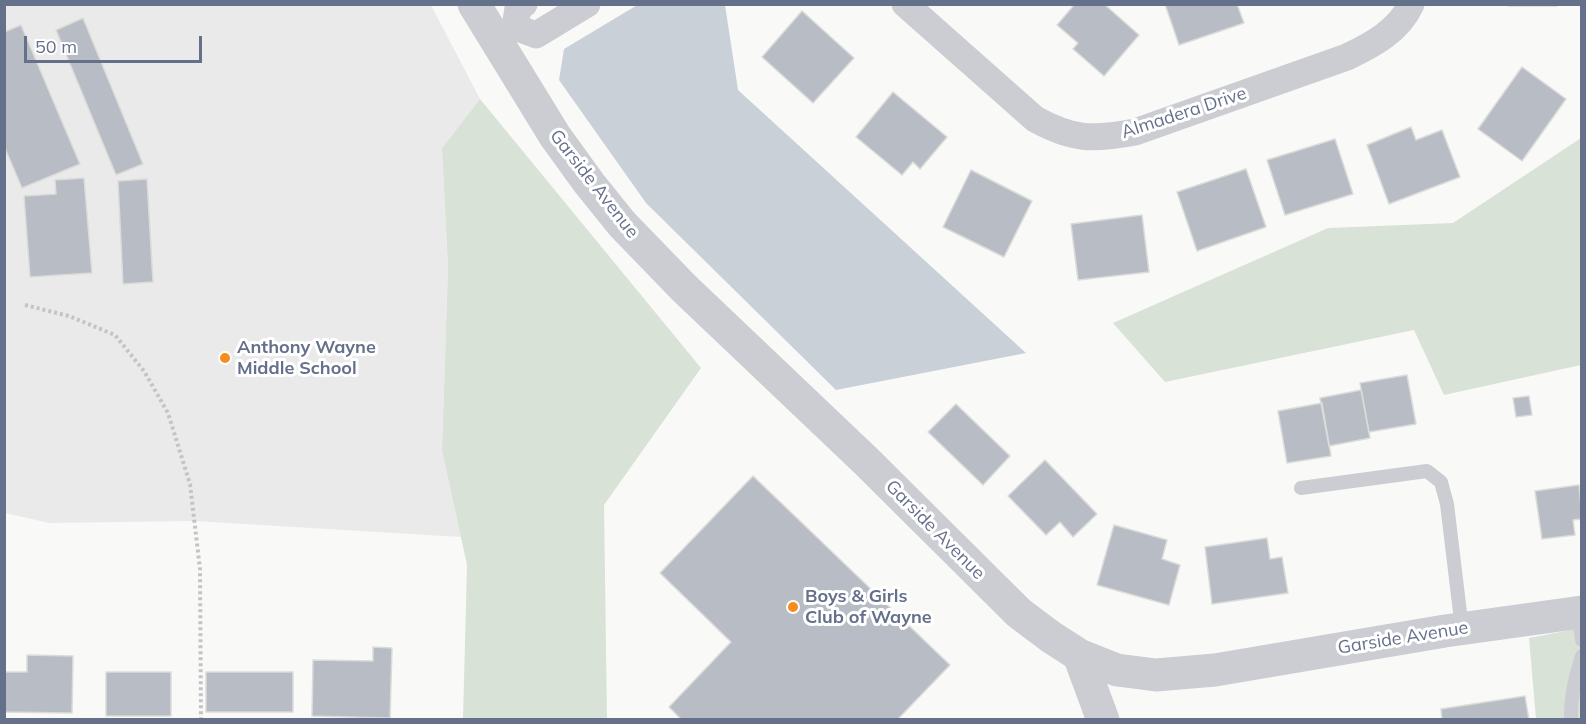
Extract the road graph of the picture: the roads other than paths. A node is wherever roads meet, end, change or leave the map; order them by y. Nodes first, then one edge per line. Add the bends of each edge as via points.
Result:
1 (474, 4) edge
2 (587, 4) edge
3 (905, 4) edge
4 (1411, 4) edge
5 (511, 24) edge
6 (1301, 488) dead end
7 (1580, 621) edge
8 (1462, 628) junction
9 (1079, 655) junction
10 (1581, 656) edge
11 (1103, 720) edge
12 (1571, 720) edge

1 - 5 street, Garside Avenue
2 - 5 street via 536,35
3 - 4 street, Almadera Drive via 1035,119 1053,129 1094,138 1135,132 1347,57 1397,26
5 - 9 street, Garside Avenue via 555,136 630,232 1019,613
6 - 8 lane via 1427,471 1441,482
7 - 8 street, Garside Avenue
8 - 9 street, Garside Avenue via 1215,670 1156,675 1117,670
9 - 11 street
10 - 12 lane via 1573,682

